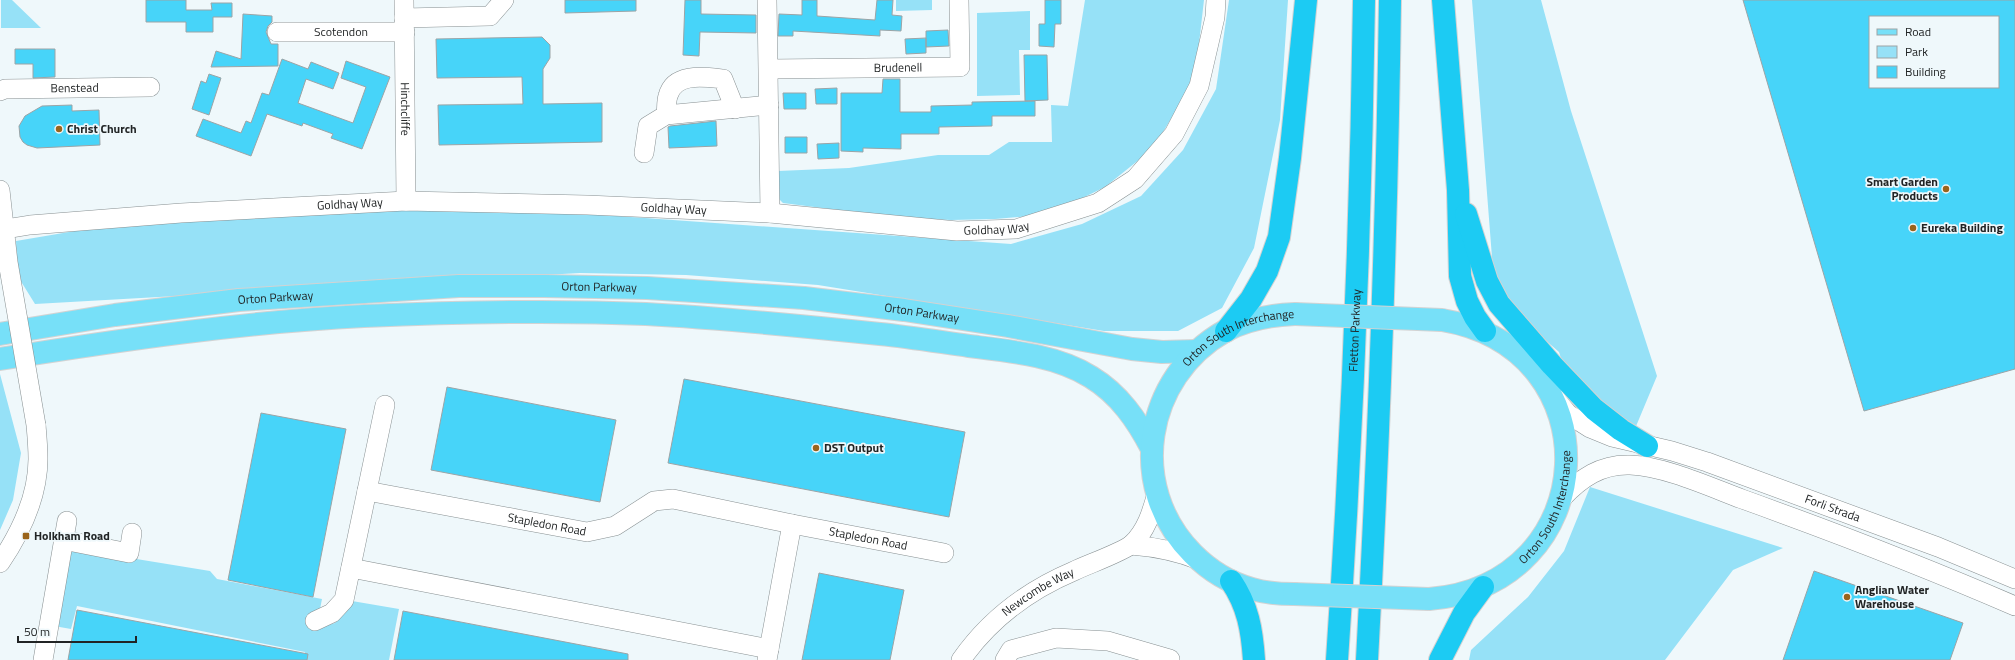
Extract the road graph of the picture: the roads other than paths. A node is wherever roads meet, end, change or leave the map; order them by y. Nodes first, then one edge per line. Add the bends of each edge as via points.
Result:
1 (504, 0) edge
2 (767, 0) edge
3 (959, 0) edge
4 (1216, 0) edge
5 (1306, 0) edge
6 (1364, 0) edge
7 (1390, 0) edge
8 (1443, 0) edge
9 (404, 16) edge
10 (277, 32) dead end
11 (769, 69) junction
12 (150, 88) dead end
13 (0, 91) edge
14 (768, 106) junction
15 (735, 109) junction
16 (666, 115) junction
17 (644, 153) dead end
18 (0, 190) edge
19 (1458, 190) junction
20 (406, 201) junction
21 (770, 213) junction
22 (3, 229) edge
23 (1226, 331) junction
24 (1485, 331) junction
25 (0, 334) edge
26 (1197, 351) junction
27 (0, 359) edge
28 (1551, 393) junction
29 (385, 405) dead end
30 (1152, 449) junction
31 (1648, 456) junction
32 (367, 491) junction
33 (1157, 494) junction
34 (1562, 498) junction
35 (67, 521) dead end
36 (792, 524) junction
37 (132, 533) dead end
38 (64, 540) junction
39 (1131, 545) junction
40 (944, 553) dead end
41 (1200, 560) junction
42 (0, 563) edge
43 (351, 568) junction
44 (2015, 579) edge
45 (1231, 581) junction
46 (1483, 588) junction
47 (2015, 606) edge
48 (315, 621) dead end
49 (768, 655) edge
50 (1170, 659) dead end
51 (43, 660) edge
52 (961, 660) edge
53 (1004, 660) edge
54 (1254, 660) edge
55 (1337, 660) edge
56 (1367, 660) edge
57 (1440, 660) edge

1 - 9 street via 490,16
2 - 11 street
3 - 11 street, Brudenell via 960,66
4 - 21 street, Goldhay Way via 1215,17 1199,86 1174,134 1135,180 1098,203 1016,229 957,231
5 - 23 highway via 1279,237 1267,271 1251,299
6 - 55 highway, Fletton Parkway via 1362,172 1348,499
7 - 56 highway via 1388,163
8 - 19 highway
9 - 10 street, Scotendon
9 - 20 street, Hinchcliffe
11 - 14 street
12 - 13 street, Benstead
14 - 15 street
14 - 21 street
15 - 16 street
15 - 16 street via 723,79 693,77 673,85 668,96
16 - 17 street via 648,126
18 - 22 street
19 - 24 highway via 1460,276 1474,317
19 - 31 highway via 1487,281 1499,304 1594,409
20 - 21 street, Goldhay Way
20 - 22 street, Goldhay Way via 181,213
22 - 42 street, bridge via 36,425 38,459 36,485 29,509 16,540
23 - 24 main road, Orton South Interchange, bridge via 1259,318 1295,314 1442,320
23 - 26 main road, Orton South Interchange
24 - 28 main road, Orton South Interchange via 1505,342 1523,357
25 - 26 main road, Orton Parkway via 115,315 239,300 459,286 552,286 654,288 804,298 1008,326 1132,349 1162,352
26 - 30 main road, Orton South Interchange via 1169,386 1158,413
27 - 30 main road via 120,340 242,325 362,316 545,312 710,318 799,325 1003,350 1069,366 1092,377 1119,399 1137,421
28 - 31 street via 1568,414 1590,428
28 - 34 main road, Orton South Interchange via 1560,414 1565,436 1567,459
29 - 32 street
30 - 33 main road, Orton South Interchange via 1152,472
31 - 34 street via 1598,471 1579,481
31 - 44 street, Forli Strada via 1707,462 1938,547
31 - 47 street, Forli Strada via 1799,519 1940,573
32 - 36 street, Stapledon Road via 587,532 615,526 654,501 673,499
32 - 43 street
33 - 39 street, Newcombe Way via 1143,530
33 - 41 main road, Orton South Interchange via 1173,530
34 - 46 main road, Orton South Interchange via 1544,536 1527,557
35 - 38 street
36 - 40 street, Stapledon Road
36 - 49 street
37 - 38 street via 129,553
38 - 51 street
39 - 41 street, Newcombe Way via 1178,552
39 - 52 street, Newcombe Way via 1057,578 1033,592 980,635
41 - 45 main road, Orton South Interchange
43 - 48 street via 344,600 332,613
43 - 49 street
45 - 46 main road, Orton South Interchange, bridge via 1251,589 1272,593 1429,599 1448,598
45 - 54 highway via 1241,596 1248,618
46 - 57 highway via 1464,613
50 - 53 street via 1108,641 1056,638 1011,650

